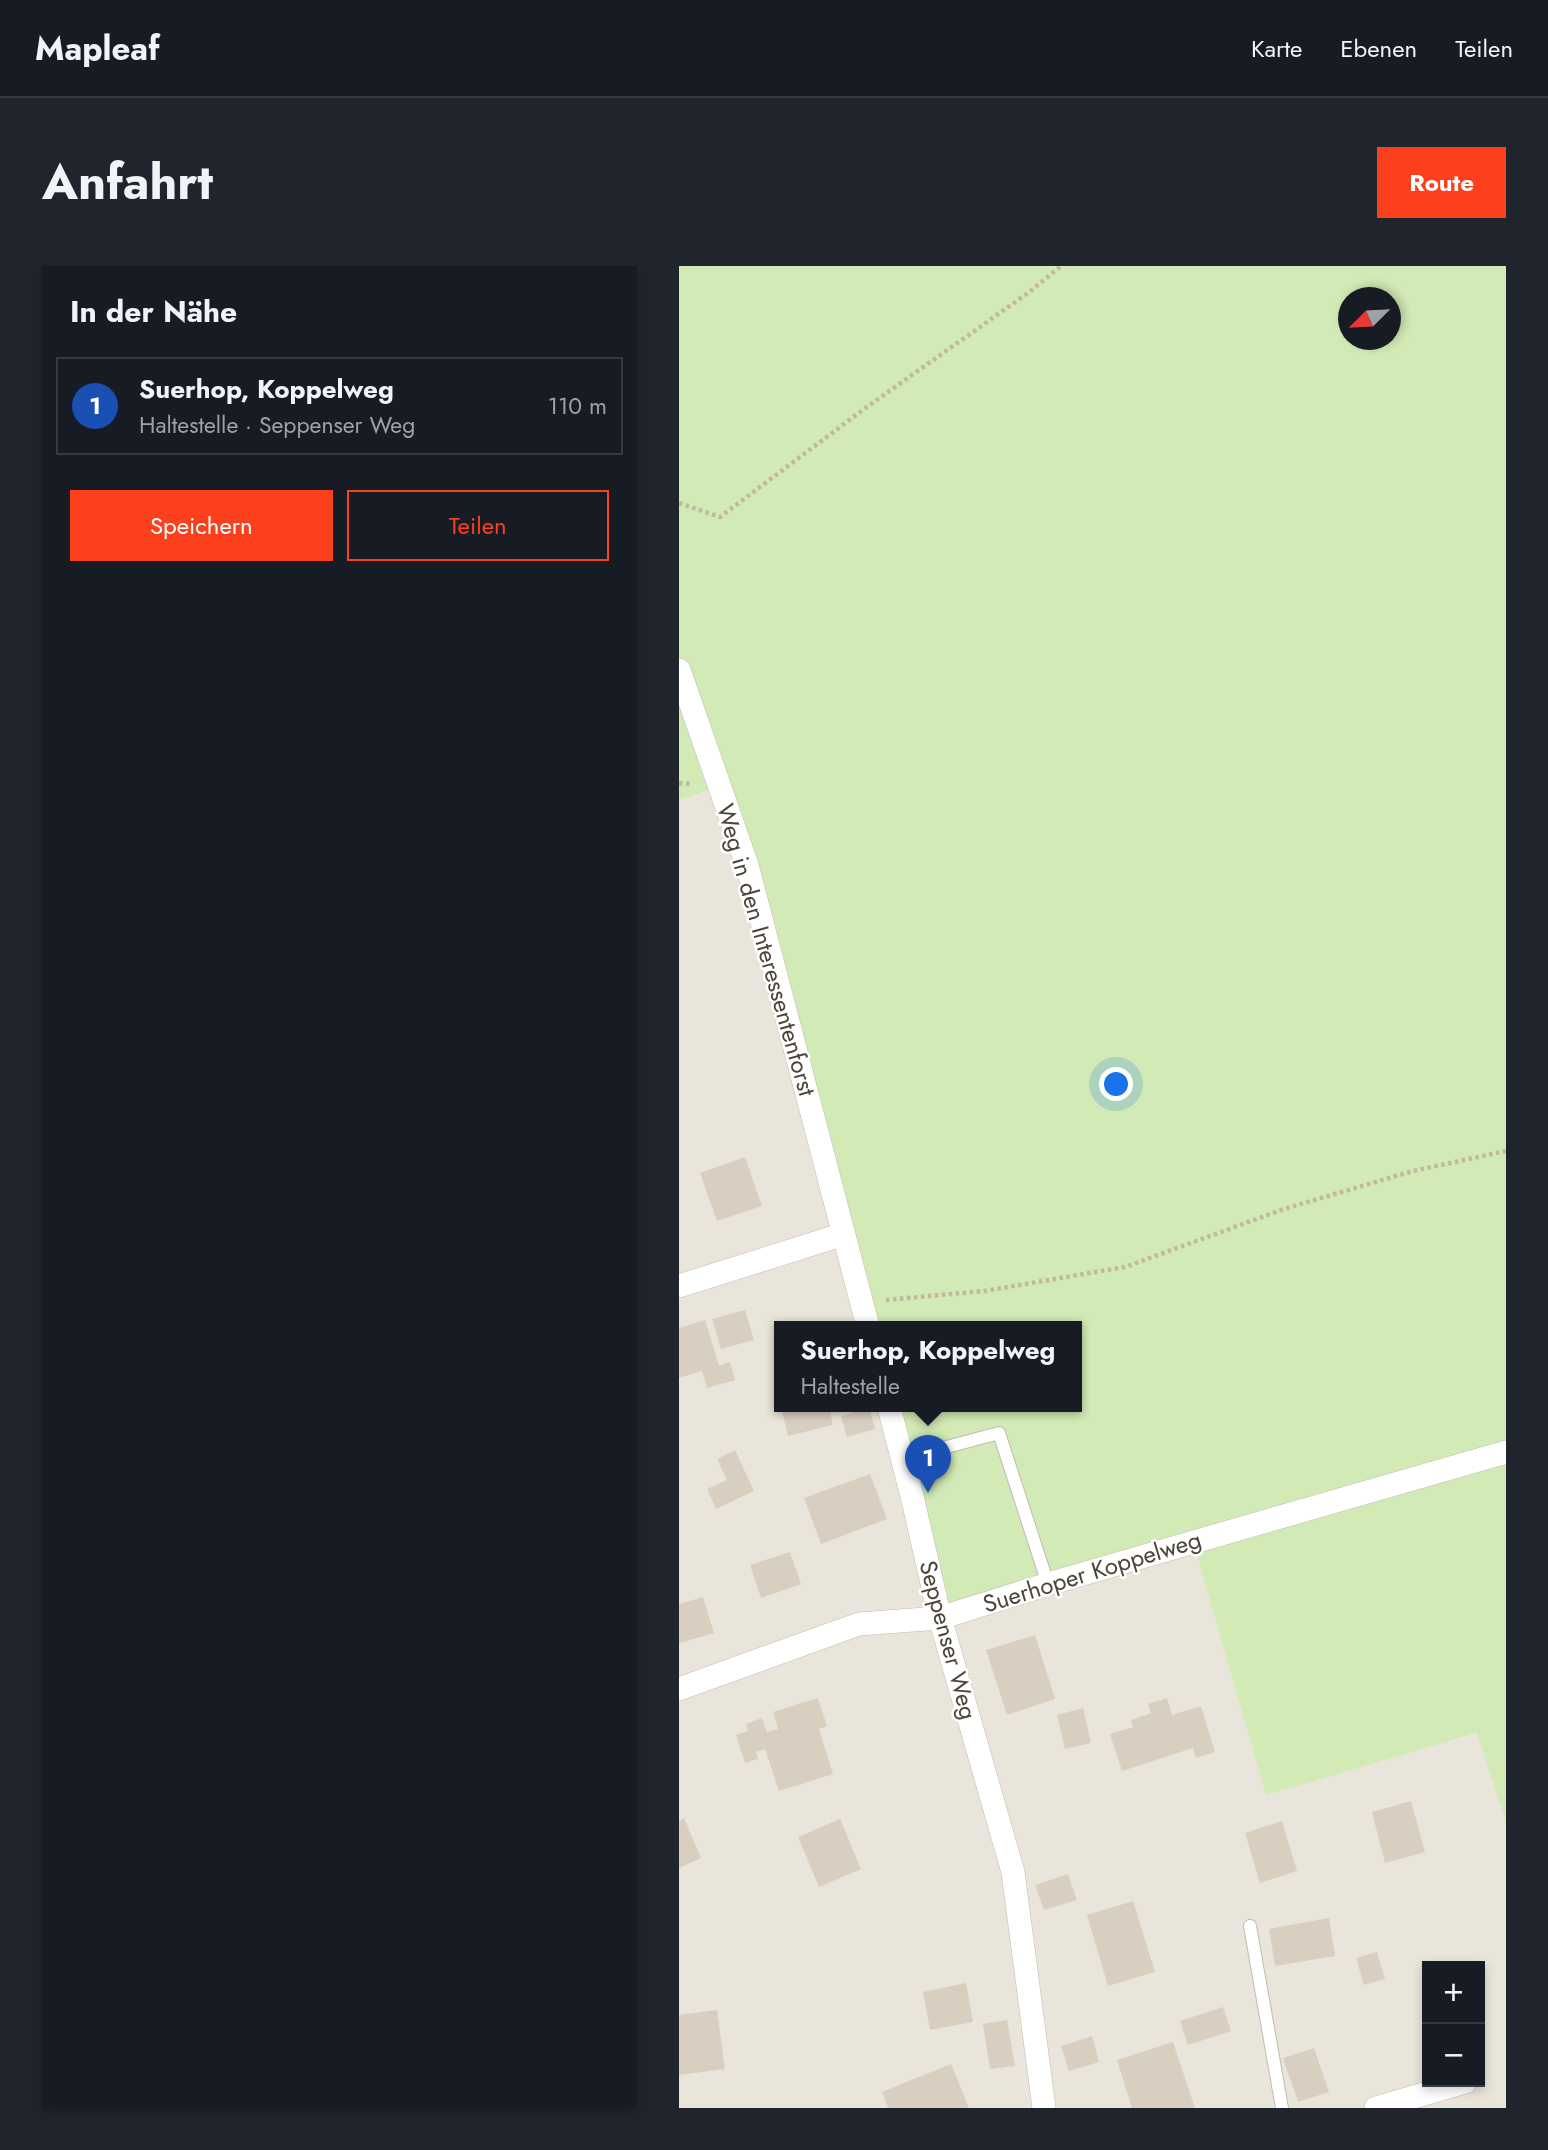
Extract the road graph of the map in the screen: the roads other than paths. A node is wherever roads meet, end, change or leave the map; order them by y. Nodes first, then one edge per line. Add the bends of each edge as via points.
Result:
1 (679, 670) edge
2 (844, 1234) junction
3 (679, 1286) edge
4 (866, 1321) edge
5 (890, 1412) edge
6 (1506, 1451) edge
7 (902, 1459) junction
8 (1048, 1584) junction
9 (940, 1618) junction
10 (679, 1689) edge
11 (1250, 1926) dead end
12 (1448, 2087) edge
13 (1044, 2108) edge
14 (1282, 2108) edge
15 (1376, 2108) edge

1 - 2 street, Weg in den Interessentenforst via 747,865
2 - 3 street
2 - 4 street
5 - 7 street, Seppenser Weg
6 - 8 street, Suerhoper Koppelweg
7 - 8 lane via 999,1433
7 - 9 street, Seppenser Weg
8 - 9 street, Suerhoper Koppelweg
9 - 10 street, Suerhoper Koppelweg via 859,1624
9 - 13 street, Seppenser Weg via 1013,1872
11 - 14 lane
12 - 15 street

